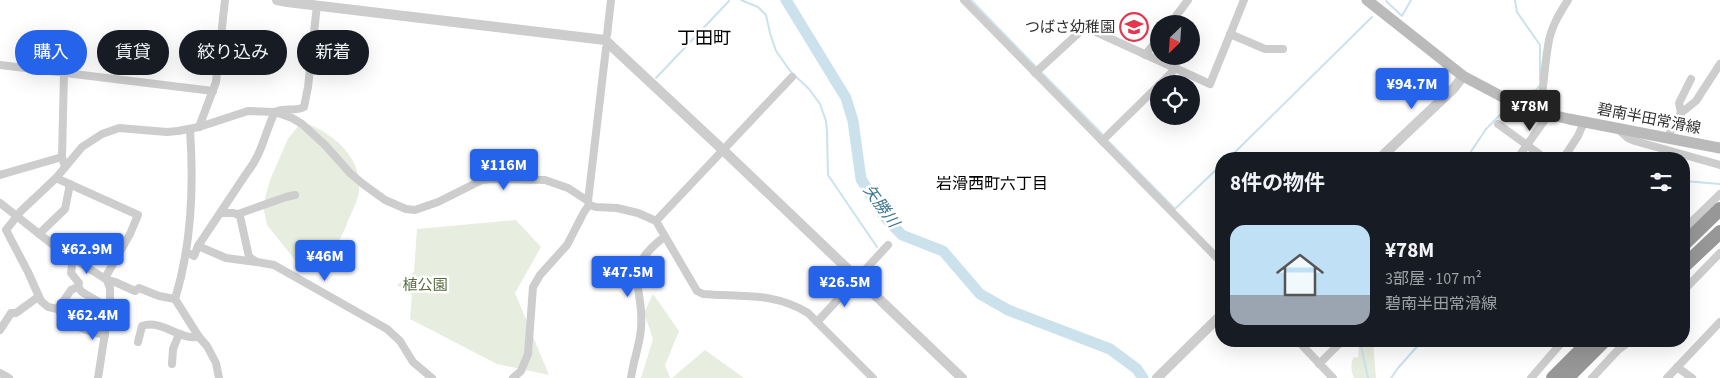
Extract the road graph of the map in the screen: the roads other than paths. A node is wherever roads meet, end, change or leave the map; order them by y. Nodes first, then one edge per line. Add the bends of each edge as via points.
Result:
1 (225, 0) edge
2 (277, 0) edge
3 (611, 0) edge
4 (964, 0) edge
5 (1188, 0) edge
6 (1244, 0) edge
7 (1367, 0) edge
8 (1568, 0) edge
9 (315, 3) edge
10 (1177, 15) edge
11 (1230, 34) junction
12 (607, 41) junction
13 (1283, 49) dead end
14 (1150, 50) edge
15 (1146, 55) junction
16 (1720, 64) edge
17 (0, 65) edge
18 (15, 67) edge
19 (1176, 68) junction
20 (1036, 73) junction
21 (64, 75) edge
22 (81, 75) edge
23 (1169, 75) edge
24 (1463, 76) junction
25 (792, 77) dead end
26 (1691, 79) dead end
27 (213, 91) junction
28 (1150, 93) edge
29 (275, 112) junction
30 (1544, 113) junction
31 (1681, 113) junction
32 (1584, 122) junction
33 (1498, 124) dead end
34 (199, 127) junction
35 (190, 129) junction
36 (1619, 130) junction
37 (1667, 138) junction
38 (1102, 142) junction
39 (1528, 144) junction
40 (1720, 148) edge
41 (723, 150) junction
42 (1386, 152) edge
43 (1523, 152) edge
44 (1538, 152) edge
45 (1568, 152) edge
46 (1674, 152) edge
47 (62, 157) junction
48 (1690, 157) edge
49 (1720, 165) edge
50 (65, 167) junction
51 (0, 175) edge
52 (56, 178) junction
53 (70, 184) junction
54 (1720, 194) edge
55 (295, 195) dead end
56 (0, 203) edge
57 (588, 203) junction
58 (1720, 209) edge
59 (220, 213) junction
60 (238, 214) junction
61 (17, 216) junction
62 (1720, 216) edge
63 (656, 221) junction
64 (1690, 223) edge
65 (1720, 232) edge
66 (39, 234) junction
67 (664, 238) junction
68 (1690, 238) edge
69 (1720, 244) edge
70 (888, 245) dead end
71 (1690, 245) edge
72 (198, 246) junction
73 (186, 252) junction
74 (1720, 253) edge
75 (1215, 256) edge
76 (73, 258) junction
77 (1690, 260) edge
78 (1712, 261) junction
79 (257, 262) junction
80 (1720, 267) edge
81 (1690, 271) edge
82 (857, 278) junction
83 (106, 279) junction
84 (1690, 284) edge
85 (78, 287) junction
86 (38, 297) junction
87 (175, 299) junction
88 (109, 308) junction
89 (58, 309) junction
90 (1215, 321) edge
91 (816, 322) junction
92 (1720, 322) edge
93 (0, 330) edge
94 (178, 334) junction
95 (105, 336) junction
96 (199, 337) junction
97 (138, 342) dead end
98 (1303, 347) edge
99 (1336, 347) edge
100 (1559, 347) edge
101 (1576, 347) edge
102 (1584, 347) edge
103 (1598, 347) edge
104 (1622, 347) edge
105 (172, 364) dead end
106 (1319, 364) junction
107 (1677, 367) junction
108 (0, 374) edge
109 (9, 378) edge
110 (98, 378) edge
111 (219, 378) edge
112 (432, 378) edge
113 (513, 378) edge
114 (631, 378) edge
115 (873, 378) edge
116 (962, 378) edge
117 (1157, 378) edge
118 (1333, 378) edge
119 (1531, 378) edge
120 (1545, 378) edge
121 (1553, 378) edge
122 (1567, 378) edge
123 (1592, 378) edge
124 (1667, 378) edge
125 (1692, 378) edge

1 - 27 street
2 - 9 street
3 - 12 street
4 - 20 street
5 - 10 street
6 - 11 street
7 - 24 main road, 碧南半田常滑線
8 - 30 street via 1555,21 1548,45
9 - 12 street
9 - 29 street via 305,105 302,109
11 - 13 street via 1265,49
11 - 19 street via 1210,84
12 - 41 street
12 - 57 street
14 - 15 street
15 - 19 street
15 - 20 street via 1085,27
16 - 31 street via 1696,101
17 - 18 street
19 - 23 street
20 - 38 street
21 - 47 street
22 - 27 street
24 - 30 main road, 碧南半田常滑線 via 1498,95
24 - 42 street
25 - 41 street
26 - 31 street via 1679,103
27 - 34 street
28 - 38 street
29 - 34 street via 248,111
29 - 57 street via 302,124 356,178 384,200 406,209 415,210 438,202 482,180 492,179 545,180 568,188
29 - 59 street via 258,157
30 - 32 main road, 碧南半田常滑線
30 - 39 street
31 - 37 street
32 - 36 main road, 碧南半田常滑線
32 - 45 street
33 - 39 street
34 - 35 street
35 - 50 street via 167,132 119,128 102,134 82,148
35 - 73 street via 192,202
36 - 37 main road, 碧南半田常滑線
36 - 46 street via 1635,141
37 - 40 main road, 碧南半田常滑線
38 - 75 street
39 - 43 street
39 - 44 street
41 - 63 street
41 - 82 street
47 - 50 street
47 - 51 street
48 - 49 street
50 - 52 street
52 - 53 street
52 - 61 street
53 - 66 street via 65,209
53 - 83 street via 138,215
54 - 64 street
55 - 60 street
56 - 61 street
57 - 63 street via 638,213
57 - 113 street via 567,245 533,287 528,354 521,371
58 - 68 highway
59 - 60 street
59 - 72 street
60 - 79 street via 249,257
61 - 66 street
61 - 86 street via 6,230
62 - 71 highway
63 - 67 street
65 - 77 highway
66 - 76 street
67 - 91 street via 697,291 776,298 800,308
67 - 114 street via 645,256 636,272 642,328
69 - 81 highway
70 - 82 street
72 - 73 street via 194,256
72 - 79 street via 226,258
73 - 87 street
74 - 78 street
76 - 83 street
76 - 85 street via 71,273 79,283
78 - 80 street
78 - 84 street
79 - 112 street via 274,265 387,329 400,341 413,362
82 - 91 street
82 - 116 street
83 - 87 street via 135,291 139,288
83 - 88 street via 111,295
85 - 88 street
85 - 89 street via 71,290
86 - 89 street via 45,305
86 - 93 street via 16,313 11,313
87 - 96 street
88 - 95 street
89 - 95 street via 65,319
90 - 117 street
91 - 115 street
92 - 107 street
94 - 96 street
94 - 97 street via 158,325 145,325
94 - 105 street
95 - 110 street
96 - 111 street via 212,356
98 - 106 street
99 - 106 street
100 - 119 street via 1553,358
101 - 120 highway
102 - 121 highway
103 - 122 highway
104 - 123 street
106 - 118 street
107 - 124 street
107 - 125 street
108 - 109 street

